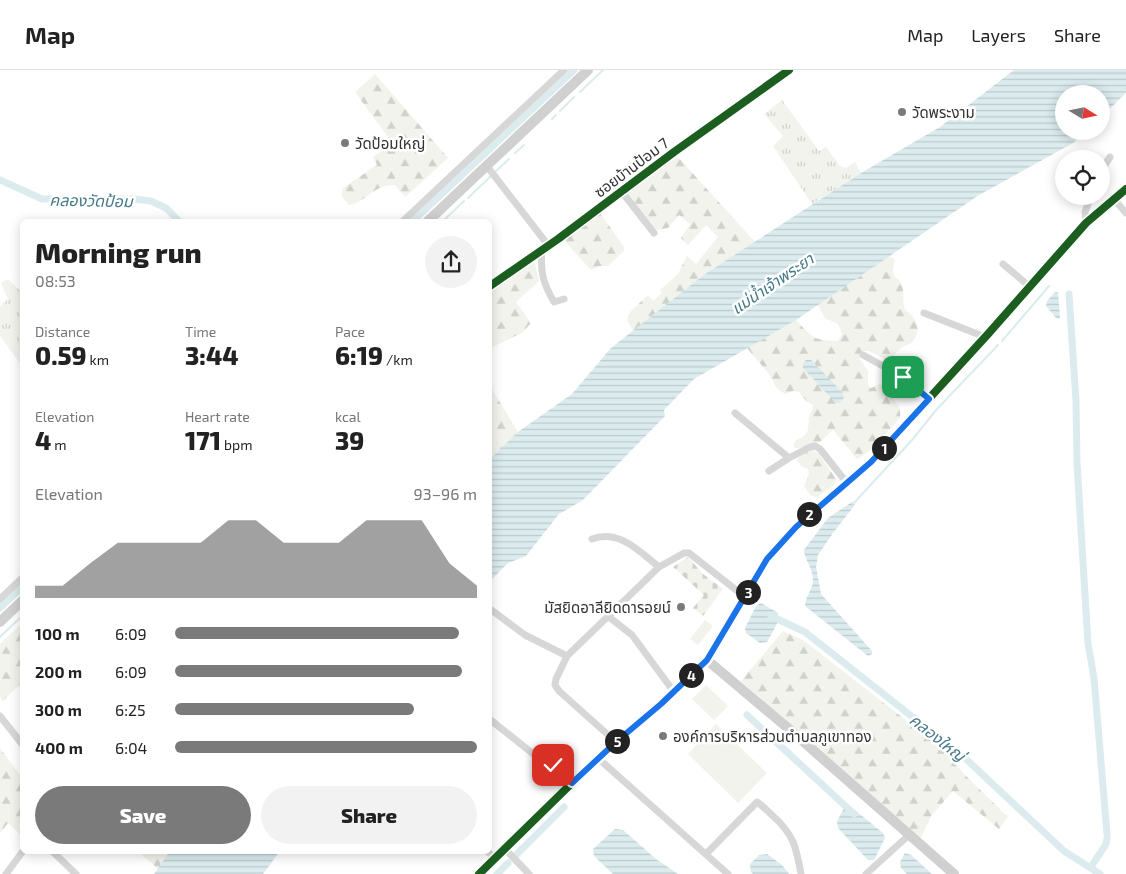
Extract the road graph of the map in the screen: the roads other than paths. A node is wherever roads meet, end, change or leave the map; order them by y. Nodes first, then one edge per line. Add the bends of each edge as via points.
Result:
1 (564, 70) edge
2 (588, 70) edge
3 (789, 70) edge
4 (486, 165) junction
5 (1126, 189) edge
6 (622, 192) junction
7 (1113, 198) junction
8 (1088, 205) edge
9 (1126, 213) edge
10 (405, 219) edge
11 (430, 219) edge
12 (1086, 222) junction
13 (654, 233) dead end
14 (545, 247) junction
15 (1003, 264) dead end
16 (492, 285) edge
17 (1029, 286) junction
18 (564, 299) dead end
19 (924, 313) dead end
20 (985, 337) junction
21 (863, 354) dead end
22 (929, 399) junction
23 (735, 413) dead end
24 (789, 458) junction
25 (769, 471) dead end
26 (848, 483) junction
27 (592, 539) dead end
28 (659, 567) junction
29 (20, 580) edge
30 (745, 597) junction
31 (0, 599) edge
32 (20, 603) edge
33 (492, 610) edge
34 (609, 617) junction
35 (0, 622) edge
36 (567, 656) junction
37 (707, 660) junction
38 (674, 692) junction
39 (0, 716) edge
40 (492, 721) dead end
41 (20, 741) edge
42 (616, 742) junction
43 (599, 759) junction
44 (572, 783) junction
45 (909, 835) junction
46 (504, 848) junction
47 (707, 853) junction
48 (21, 854) edge
49 (55, 854) edge
50 (491, 854) edge
51 (492, 854) edge
52 (6, 874) edge
53 (76, 874) edge
54 (478, 874) edge
55 (529, 874) edge
56 (728, 874) edge
57 (801, 874) edge
58 (866, 874) edge
59 (954, 874) edge

1 - 10 street
2 - 4 street
3 - 6 street, ซอยบ้านป้อม 7
4 - 11 street
4 - 14 street
5 - 7 street
6 - 13 street
6 - 14 street, ซอยบ้านป้อม 7
7 - 9 street
7 - 12 street
8 - 12 street
12 - 17 street
14 - 16 street, ซอยบ้านป้อม 7
14 - 18 street via 540,263 544,283 554,302
15 - 17 street
17 - 20 street
19 - 20 street
20 - 22 street
21 - 22 street via 903,377
22 - 26 street
23 - 24 street
24 - 25 street
24 - 26 street via 815,446
26 - 30 street via 796,527 767,559
27 - 28 street via 600,536 619,538
28 - 30 street via 689,553
28 - 34 street
29 - 31 street
30 - 37 street
32 - 35 street
33 - 36 street via 526,635
34 - 36 street
34 - 38 street via 632,635
36 - 42 street via 555,685
37 - 38 street
37 - 45 street
38 - 42 street
39 - 41 street
40 - 44 street via 542,761 553,765
42 - 43 street
43 - 44 street
43 - 47 street
44 - 46 street
45 - 58 street
45 - 59 street
46 - 51 street
46 - 55 street
47 - 56 street
47 - 57 street via 757,802 790,834
48 - 52 street
49 - 53 street
50 - 54 street

